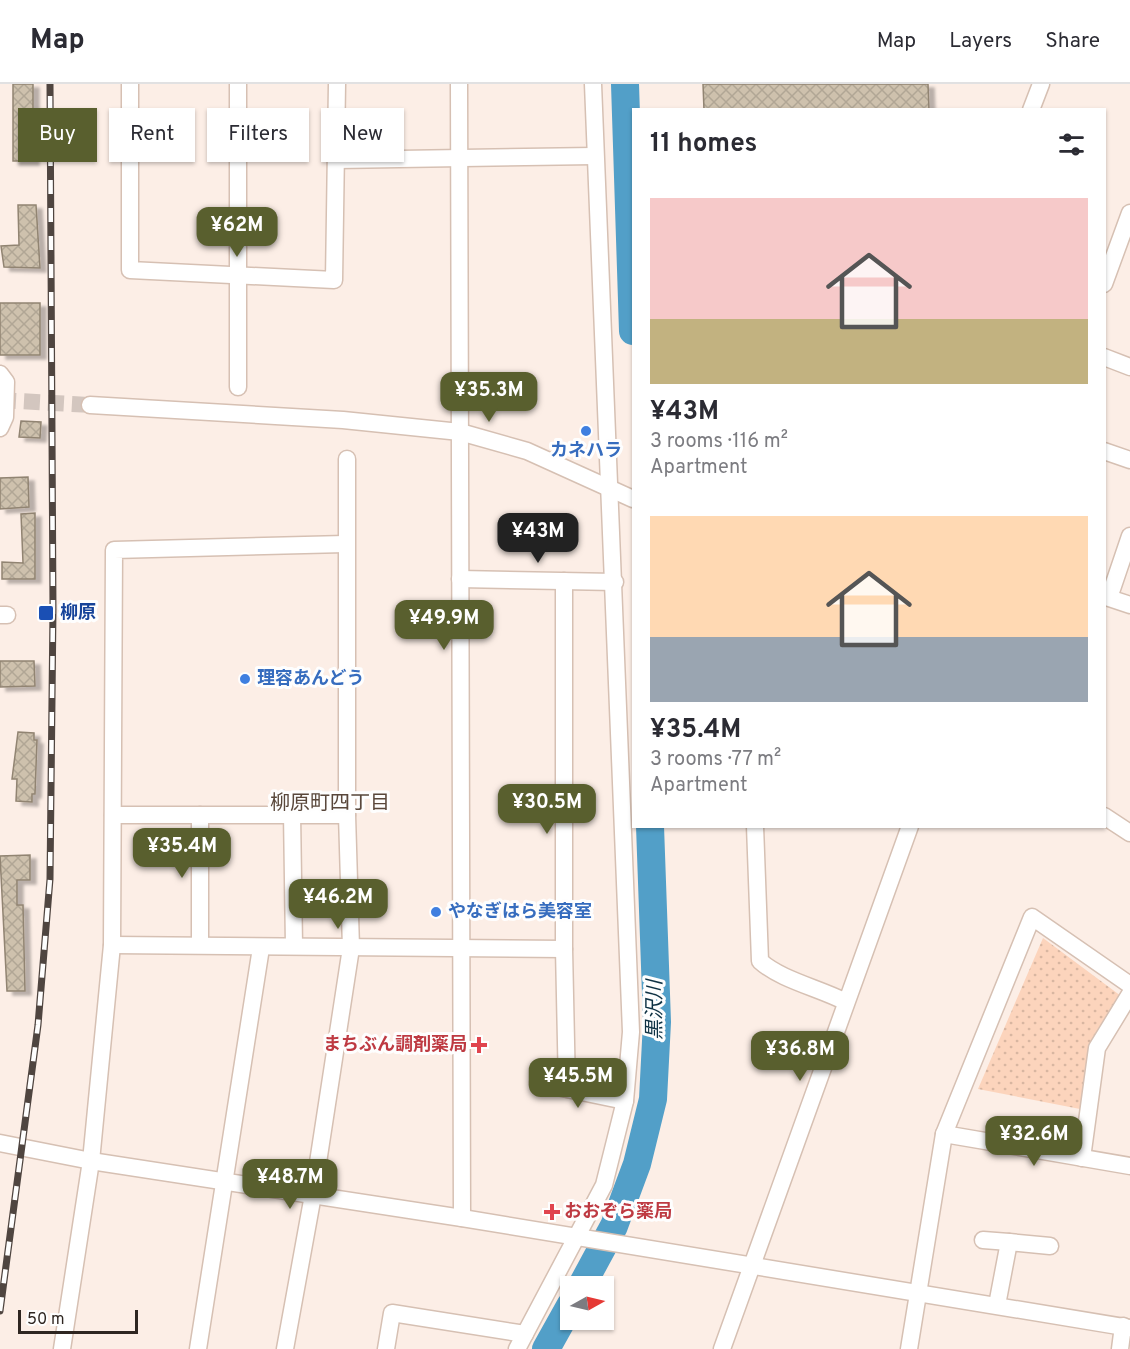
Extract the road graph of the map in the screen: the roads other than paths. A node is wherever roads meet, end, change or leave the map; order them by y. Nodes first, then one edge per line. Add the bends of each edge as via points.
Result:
1 (130, 84) edge
2 (238, 84) edge
3 (337, 84) edge
4 (459, 84) edge
5 (592, 84) edge
6 (1041, 84) edge
7 (337, 108) edge
8 (1033, 108) edge
9 (594, 156) junction
10 (458, 157) junction
11 (404, 158) edge
12 (336, 162) edge
13 (1130, 213) edge
14 (237, 276) junction
15 (1106, 279) edge
16 (1106, 358) edge
17 (1130, 367) edge
18 (0, 374) edge
19 (238, 387) dead end
20 (90, 405) tunnel mouth
21 (0, 428) edge
22 (460, 432) junction
23 (1106, 452) edge
24 (347, 459) dead end
25 (1130, 460) edge
26 (613, 488) junction
27 (632, 498) edge
28 (1130, 537) edge
29 (345, 544) junction
30 (460, 579) junction
31 (564, 581) junction
32 (615, 582) junction
33 (1130, 605) edge
34 (292, 813) junction
35 (200, 814) junction
36 (113, 815) junction
37 (347, 815) junction
38 (1106, 817) edge
39 (755, 828) edge
40 (909, 828) edge
41 (1130, 833) edge
42 (200, 944) junction
43 (112, 945) junction
44 (294, 946) junction
45 (261, 948) junction
46 (351, 948) junction
47 (460, 948) junction
48 (564, 949) junction
49 (1130, 985) edge
50 (1130, 994) edge
51 (846, 1002) junction
52 (538, 1083) dead end
53 (567, 1089) junction
54 (625, 1101) junction
55 (944, 1134) junction
56 (0, 1143) edge
57 (1082, 1158) junction
58 (92, 1161) junction
59 (1130, 1166) edge
60 (223, 1182) junction
61 (313, 1196) junction
62 (462, 1218) junction
63 (582, 1239) junction
64 (983, 1240) dead end
65 (1009, 1242) junction
66 (1050, 1246) dead end
67 (753, 1267) junction
68 (918, 1292) junction
69 (997, 1305) junction
70 (1126, 1327) edge
71 (525, 1334) junction
72 (62, 1349) edge
73 (198, 1349) edge
74 (285, 1349) edge
75 (386, 1349) edge
76 (517, 1349) edge
77 (722, 1349) edge
78 (909, 1349) edge
79 (1120, 1349) edge

1 - 14 street via 130,270
2 - 14 street
3 - 7 street
4 - 10 street
5 - 9 street
6 - 8 street
9 - 10 street
9 - 26 street
10 - 11 street
10 - 22 street
12 - 14 street via 334,280
13 - 15 street
14 - 19 street
16 - 17 street
18 - 21 street via 6,382 5,417
20 - 22 street via 344,420
22 - 26 street via 527,451
22 - 30 street
23 - 25 street
24 - 29 street
26 - 27 street
26 - 32 street
28 - 33 street via 1109,598
29 - 36 street via 114,550
29 - 37 street
30 - 31 street
30 - 47 street
31 - 32 street
31 - 48 street
32 - 54 street via 631,1032
34 - 35 street
34 - 37 street
34 - 44 street
35 - 36 street
35 - 42 street
36 - 43 street
37 - 46 street
38 - 41 street
39 - 51 street via 760,961 772,972 817,987
40 - 51 street
42 - 43 street
42 - 45 street
43 - 58 street
44 - 45 street
44 - 46 street
45 - 60 street
46 - 47 street
46 - 61 street
47 - 48 street
47 - 62 street
48 - 53 street
49 - 55 street via 1032,917
50 - 57 street via 1098,1048
51 - 67 street
52 - 53 street
53 - 54 street
54 - 63 street via 604,1185
55 - 57 street
55 - 68 street
56 - 58 street
57 - 59 street
58 - 60 street
58 - 72 street
60 - 61 street
60 - 73 street
61 - 62 street
61 - 74 street
62 - 63 street
63 - 67 street
63 - 71 street
64 - 65 street
65 - 66 street
65 - 69 street
67 - 68 street
67 - 77 street
68 - 69 street
68 - 78 street
69 - 70 street
70 - 79 street
71 - 75 street via 392,1313
71 - 76 street

